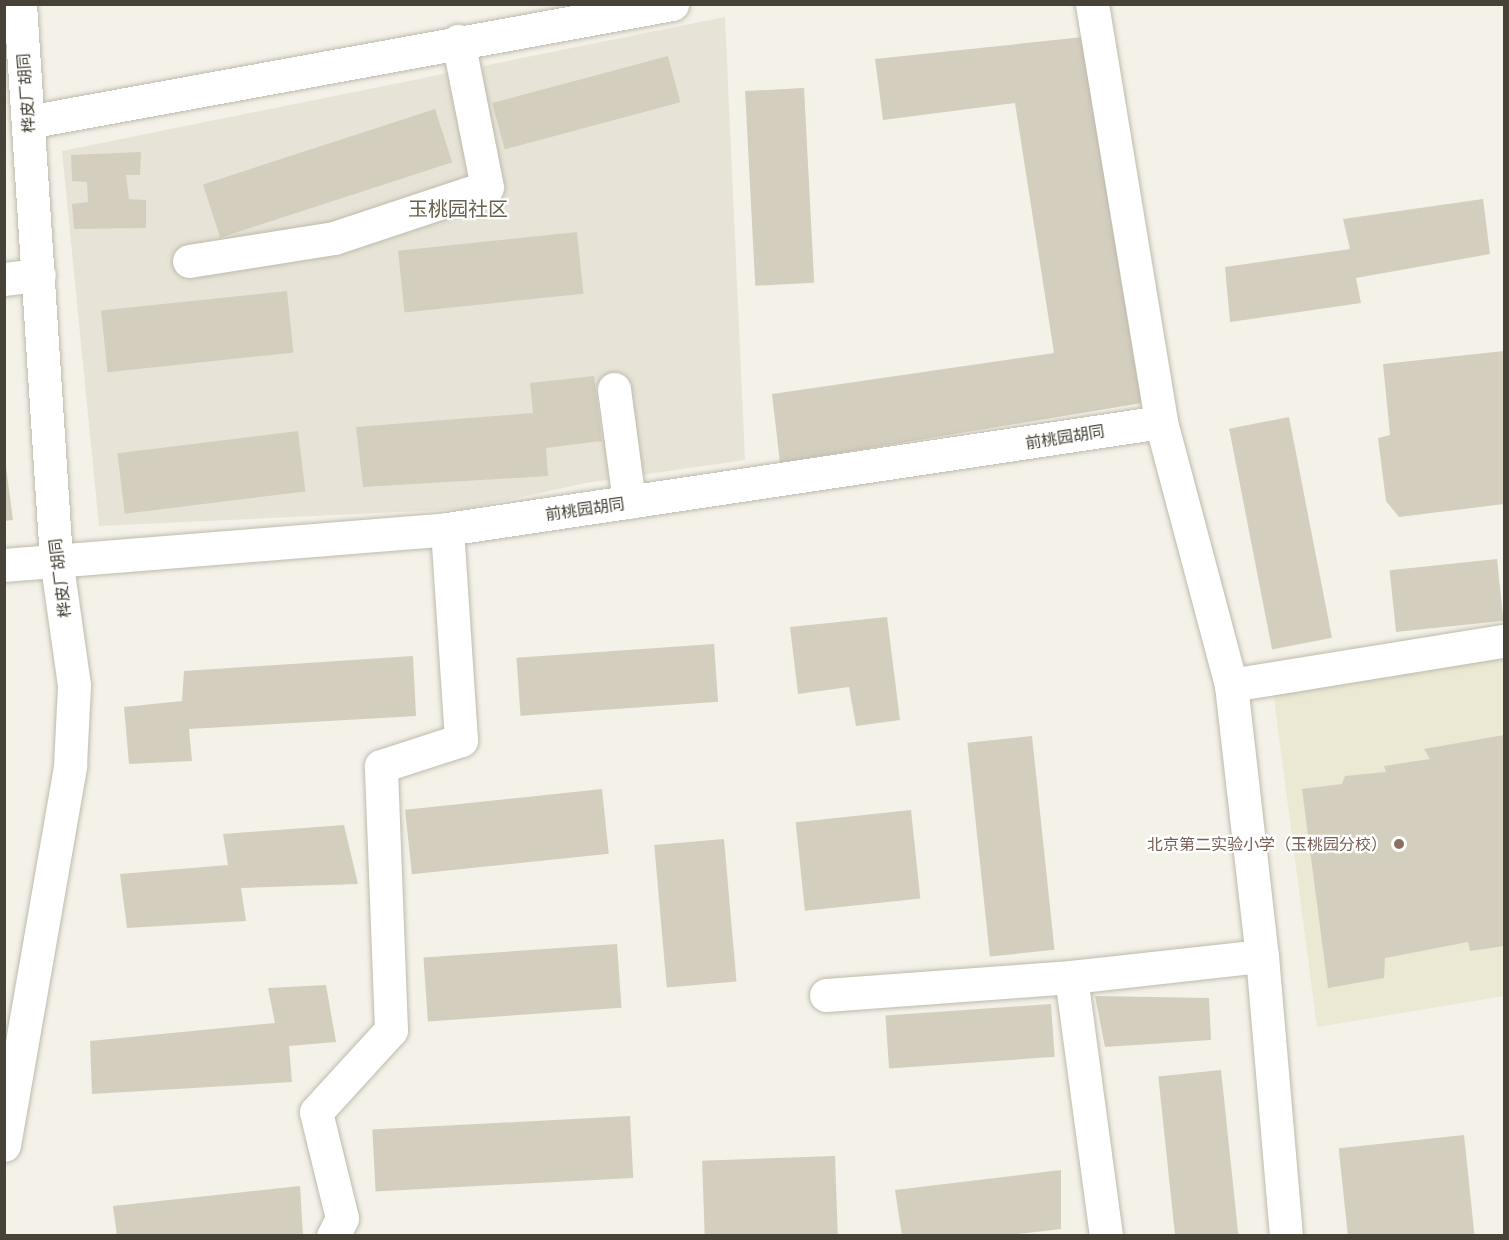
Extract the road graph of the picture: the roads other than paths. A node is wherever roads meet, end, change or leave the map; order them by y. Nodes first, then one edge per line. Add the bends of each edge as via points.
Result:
1 (20, 4) edge
2 (672, 4) edge
3 (1092, 4) edge
4 (458, 41) junction
5 (28, 122) junction
6 (189, 261) dead end
7 (39, 275) junction
8 (4, 279) edge
9 (614, 388) dead end
10 (1161, 422) junction
11 (629, 502) junction
12 (447, 529) junction
13 (56, 559) junction
14 (4, 565) edge
15 (1504, 641) edge
16 (1231, 685) junction
17 (1262, 956) junction
18 (1071, 977) junction
19 (826, 995) dead end
20 (4, 1145) edge
21 (333, 1236) edge
22 (1106, 1236) edge
23 (1286, 1236) edge

1 - 5 street, 桦皮厂胡同
2 - 4 street
3 - 10 street
4 - 5 street
4 - 6 street via 487,187 334,238
5 - 7 street, 桦皮厂胡同
7 - 8 street
7 - 13 street, 桦皮厂胡同
9 - 11 street
10 - 11 street, 前桃园胡同
10 - 16 street
11 - 12 street, 前桃园胡同
12 - 13 street, 前桃园胡同
12 - 21 street via 461,740 381,766 391,1030 316,1112 342,1218
13 - 14 street, 前桃园胡同
13 - 20 street, 桦皮厂胡同 via 74,685 70,765
15 - 16 street
16 - 17 street
17 - 18 street
17 - 23 street
18 - 19 street
18 - 22 street

